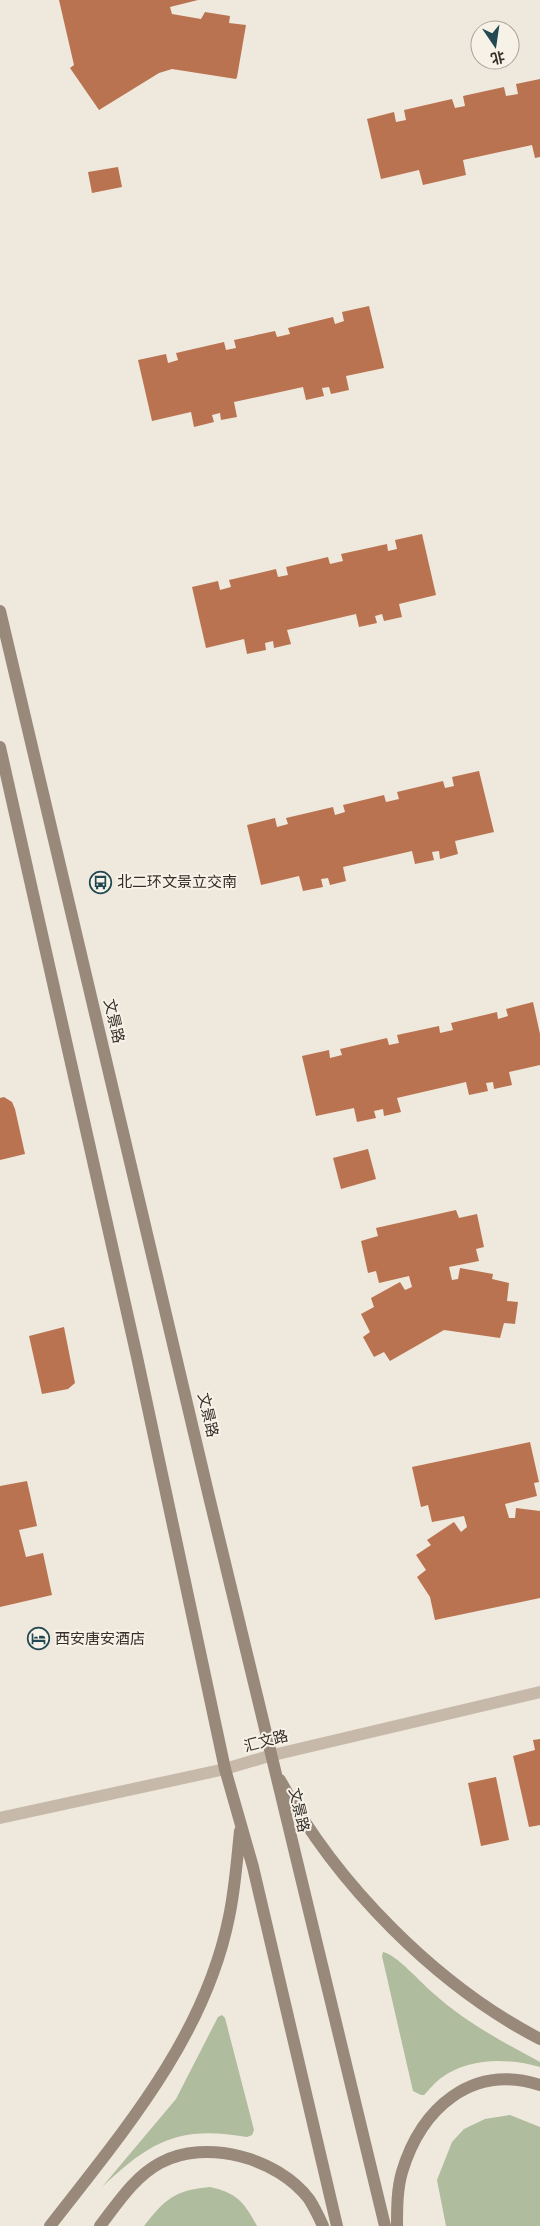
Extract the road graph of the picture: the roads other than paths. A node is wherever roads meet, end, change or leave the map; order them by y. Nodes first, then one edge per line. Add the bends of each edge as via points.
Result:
1 (0, 611) edge
2 (0, 747) edge
3 (540, 1692) edge
4 (271, 1761) junction
5 (224, 1769) junction
6 (0, 1818) edge
7 (241, 1826) junction
8 (540, 2040) edge
9 (540, 2085) edge
10 (50, 2226) edge
11 (100, 2226) edge
12 (323, 2226) edge
13 (337, 2226) edge
14 (385, 2226) edge
15 (397, 2226) edge

1 - 4 main road, 文景路
2 - 5 main road via 137,1357
3 - 4 street, 汇文路
4 - 5 street, 汇文路
4 - 8 main road via 295,1809 355,1887 413,1949 440,1975 492,2013
4 - 14 main road, 文景路
5 - 6 street, 汇文路
5 - 7 main road
7 - 10 main road via 229,1918 217,1961 188,2032 176,2055 120,2136
7 - 13 main road
9 - 15 main road via 513,2079 490,2081 446,2099 430,2117 402,2173
11 - 12 main road via 129,2188 160,2162 177,2156 213,2153 234,2155 271,2168 308,2199

